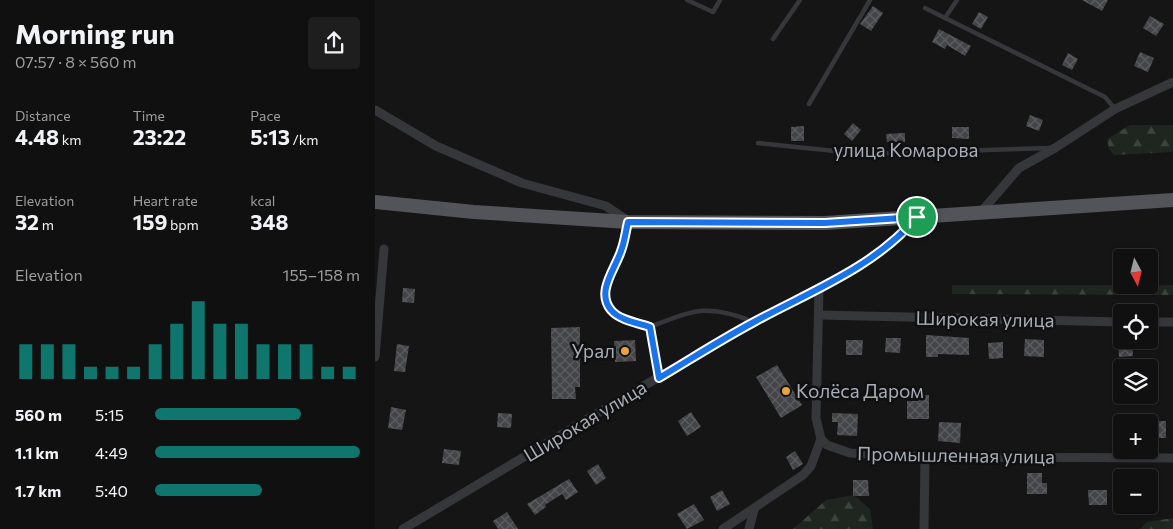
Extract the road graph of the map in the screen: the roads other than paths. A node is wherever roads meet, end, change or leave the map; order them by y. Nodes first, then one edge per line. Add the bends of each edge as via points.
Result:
1 (687, 0) edge
2 (720, 0) edge
3 (800, 0) edge
4 (870, 0) edge
5 (957, 0) edge
6 (925, 8) dead end
7 (945, 18) junction
8 (773, 39) dead end
9 (1173, 82) edge
10 (809, 104) dead end
11 (1115, 109) junction
12 (375, 110) edge
13 (758, 143) dead end
14 (1055, 148) junction
15 (1173, 200) edge
16 (375, 202) edge
17 (981, 212) junction
18 (917, 217) junction
19 (628, 222) junction
20 (384, 249) dead end
21 (819, 288) junction
22 (819, 315) junction
23 (754, 322) junction
24 (1113, 322) edge
25 (1158, 322) edge
26 (1173, 322) edge
27 (650, 327) junction
28 (375, 356) edge
29 (659, 378) junction
30 (821, 439) junction
31 (925, 457) junction
32 (1173, 458) edge
33 (754, 510) junction
34 (403, 529) edge
35 (723, 529) edge
36 (749, 529) edge
37 (924, 529) edge

1 - 2 lane via 713,12
3 - 8 lane
4 - 10 lane
5 - 7 lane
6 - 7 lane
7 - 11 lane via 1105,97
9 - 11 street
11 - 14 street
12 - 19 street via 445,149 522,183 606,206
13 - 14 lane, улица Комарова via 864,154
14 - 17 street via 1019,168
15 - 17 main road
16 - 19 main road
17 - 18 main road
18 - 19 main road via 825,223
18 - 21 street, Широкая улица via 901,237 879,254
19 - 27 lane via 622,249 608,279 607,300 611,310 621,318
20 - 28 street
21 - 22 street
21 - 23 street, Широкая улица
22 - 24 street, Широкая улица
22 - 30 street via 816,418
23 - 27 lane via 735,314 704,309
23 - 29 street, Широкая улица
25 - 26 street
27 - 29 lane
29 - 34 street, Широкая улица
30 - 31 street, Промышленная улица via 827,445 850,452
30 - 33 street via 811,466 803,475
31 - 32 street, Промышленная улица
31 - 37 street
33 - 35 street
33 - 36 street

